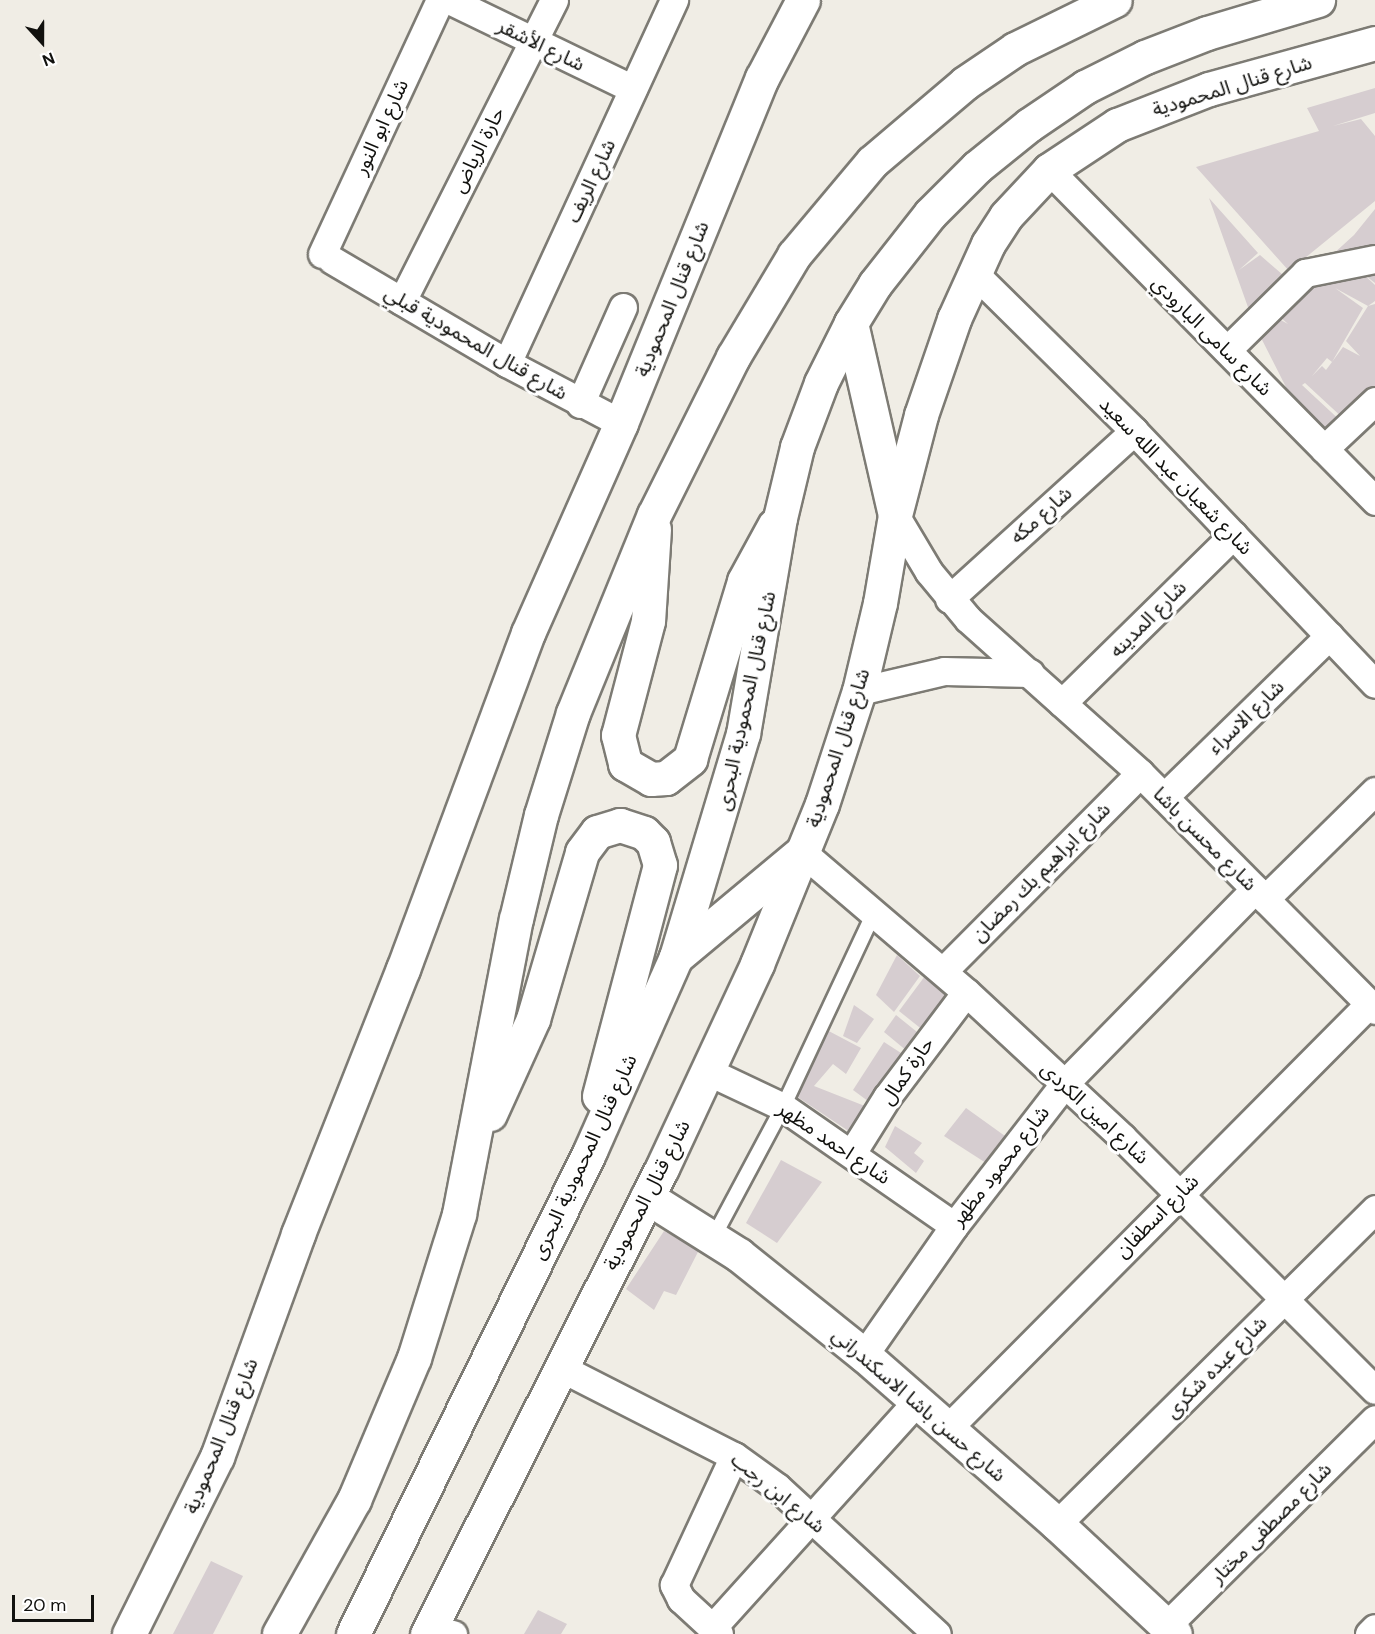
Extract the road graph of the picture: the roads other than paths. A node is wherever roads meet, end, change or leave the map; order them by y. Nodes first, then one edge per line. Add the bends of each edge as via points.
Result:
1 (440, 0) edge
2 (448, 0) edge
3 (554, 0) edge
4 (674, 0) edge
5 (803, 0) edge
6 (1114, 0) edge
7 (1318, 0) edge
8 (533, 41) junction
9 (1375, 44) edge
10 (633, 89) junction
11 (1049, 170) junction
12 (327, 257) joint
13 (1375, 259) edge
14 (974, 272) junction
15 (402, 301) junction
16 (623, 307) dead end
17 (851, 323) junction
18 (1227, 350) junction
19 (507, 363) junction
20 (1375, 401) edge
21 (580, 404) junction
22 (621, 423) junction
23 (1134, 431) junction
24 (1324, 449) junction
25 (1375, 501) edge
26 (654, 515) junction
27 (895, 515) junction
28 (780, 518) junction
29 (1233, 535) junction
30 (949, 599) junction
31 (1329, 636) junction
32 (1030, 673) junction
33 (1375, 684) edge
34 (859, 692) junction
35 (1062, 703) junction
36 (1140, 774) junction
37 (1375, 791) edge
38 (1164, 797) junction
39 (802, 852) junction
40 (1260, 894) junction
41 (874, 911) junction
42 (676, 957) junction
43 (943, 971) junction
44 (966, 992) junction
45 (1371, 1001) edge
46 (707, 1071) junction
47 (1064, 1084) junction
48 (783, 1107) junction
49 (477, 1140) junction
50 (590, 1151) junction
51 (852, 1153) junction
52 (1179, 1193) junction
53 (647, 1197) junction
54 (1375, 1209) edge
55 (954, 1227) junction
56 (713, 1238) junction
57 (1285, 1299) junction
58 (864, 1355) junction
59 (563, 1369) junction
60 (1375, 1390) edge
61 (917, 1401) junction
62 (1375, 1419) edge
63 (947, 1429) junction
64 (734, 1456) junction
65 (811, 1517) junction
66 (1057, 1524) junction
67 (1375, 1628) edge
68 (1171, 1630) edge
69 (716, 1631) edge
70 (437, 1632) edge
71 (129, 1634) edge
72 (279, 1634) edge
73 (353, 1634) edge
74 (937, 1634) edge
75 (1369, 1634) edge

1 - 12 street, شارع ابو النور
2 - 8 street, شارع الأشقر
3 - 8 street, حارة الرياض
4 - 10 street, شارع الريف
5 - 22 main road, شارع قنال المحمودية via 762,78
6 - 26 main road via 1024,44 965,83 917,121 831,207 755,317
7 - 17 main road, شارع قنال المحمودية البحرى via 1207,33 1145,57 1085,87 1029,125 977,167 930,214 881,275
8 - 10 street, شارع الأشقر
8 - 15 street, حارة الرياض
9 - 11 main road, شارع قنال المحمودية via 1209,89 1147,111 1089,141
10 - 19 street, شارع الريف
11 - 14 main road, شارع قنال المحمودية via 1006,216
11 - 18 street, شارع سامى البارودي
12 - 15 street, شارع قنال المحمودية قبلي
13 - 18 street via 1305,273
14 - 23 street, شارع شعبان عبد الله سعيد
14 - 27 main road, شارع قنال المحمودية via 933,376
15 - 19 street, شارع قنال المحمودية قبلي
16 - 21 street
17 - 27 main road
17 - 28 main road, شارع قنال المحمودية البحرى via 808,415
18 - 24 street, شارع سامى البارودي
19 - 21 street, شارع قنال المحمودية قبلي
20 - 24 street
21 - 22 street, شارع قنال المحمودية قبلي
22 - 71 main road, شارع قنال المحمودية via 528,633 217,1457
23 - 29 street, شارع شعبان عبد الله سعيد
23 - 30 street, شارع مكه
24 - 25 street, شارع سامى البارودي
26 - 28 main road via 655,551 648,621 618,735 625,764 651,779 673,774 690,759 744,581
26 - 49 main road via 573,713 541,815 516,919
27 - 30 street, شارع محسن باشا via 928,572
27 - 34 main road, شارع قنال المحمودية
28 - 42 main road, شارع قنال المحمودية البحرى via 743,734
29 - 31 street, شارع شعبان عبد الله سعيد
29 - 35 street, شارع المدينه
30 - 32 street, شارع محسن باشا
31 - 33 street, شارع شعبان عبد الله سعيد
31 - 38 street, شارع الاسراء
32 - 34 street via 944,671
32 - 35 street, شارع محسن باشا
34 - 39 main road, شارع قنال المحمودية
35 - 36 street, شارع محسن باشا
36 - 38 street, شارع محسن باشا
36 - 43 street, شارع ابراهيم بك رمضان
37 - 40 street, شارع محمود مظهر
38 - 40 street, شارع محسن باشا
39 - 41 street, شارع امين الكردى
39 - 42 main road
39 - 46 main road, شارع قنال المحمودية
40 - 45 street, شارع محسن باشا
40 - 47 street, شارع محمود مظهر
41 - 43 street, شارع امين الكردى
41 - 48 lane
42 - 50 main road, شارع قنال المحمودية البحرى
43 - 44 street, شارع امين الكردى
44 - 47 street, شارع امين الكردى
44 - 51 street, حارة كمال via 887,1097
45 - 52 street, شارع اسطفان
46 - 48 street, شارع احمد مظهر
46 - 53 main road, شارع قنال المحمودية
47 - 52 street, شارع امين الكردى
47 - 55 street, شارع محمود مظهر
48 - 51 street, شارع احمد مظهر
48 - 56 lane
49 - 50 main road via 533,1019 582,852 597,832 620,825 638,830 653,842 660,865 607,1060
49 - 72 main road via 439,1287 394,1408 354,1500
50 - 73 main road, شارع قنال المحمودية البحرى
51 - 55 street, شارع احمد مظهر
52 - 57 street, شارع امين الكردى
52 - 63 street, شارع اسطفان
53 - 56 main road, شارع حسن باشا الاسكندراني
53 - 59 main road, شارع قنال المحمودية
54 - 57 street, شارع عبده شكرى
55 - 58 street, شارع محمود مظهر
56 - 58 main road, شارع حسن باشا الاسكندراني
57 - 60 street, شارع امين الكردى
57 - 66 street, شارع عبده شكرى
58 - 61 main road, شارع حسن باشا الاسكندراني
59 - 64 street, شارع ابن رجب
59 - 70 main road, شارع قنال المحمودية
61 - 63 main road, شارع حسن باشا الاسكندراني
61 - 65 street
62 - 68 street, شارع مصطفى مختار
63 - 66 main road, شارع حسن باشا الاسكندراني
64 - 65 street, شارع ابن رجب
64 - 69 street via 674,1585 681,1599
65 - 69 street
65 - 74 street, شارع ابن رجب
66 - 68 main road, شارع حسن باشا الاسكندراني
67 - 75 street

